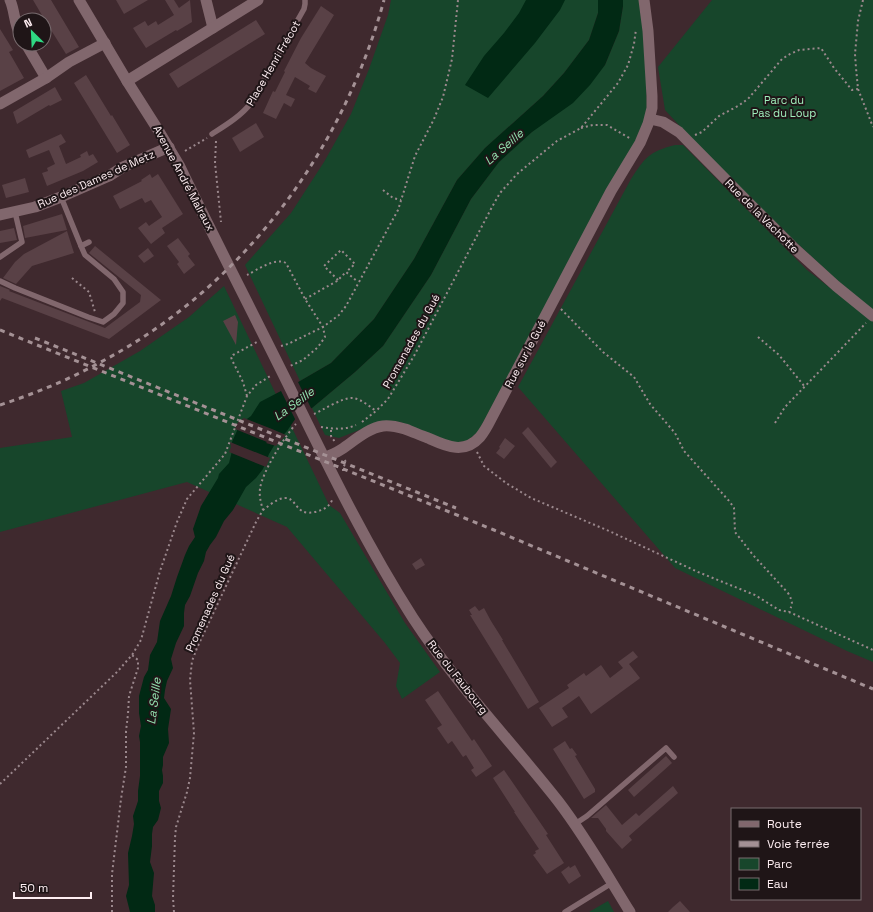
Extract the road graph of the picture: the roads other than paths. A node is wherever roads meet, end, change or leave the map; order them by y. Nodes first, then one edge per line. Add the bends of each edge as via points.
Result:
1 (10, 0) edge
2 (79, 0) edge
3 (206, 0) edge
4 (258, 0) edge
5 (305, 0) edge
6 (644, 0) edge
7 (13, 12) edge
8 (213, 28) junction
9 (105, 43) junction
10 (31, 52) edge
11 (46, 78) junction
12 (128, 81) junction
13 (0, 104) edge
14 (650, 119) junction
15 (212, 134) road end
16 (169, 147) junction
17 (61, 197) junction
18 (15, 212) junction
19 (0, 215) edge
20 (89, 242) dead end
21 (81, 246) junction
22 (0, 257) edge
23 (0, 281) edge
24 (872, 316) edge
25 (310, 426) joint
26 (324, 458) junction
27 (674, 757) dead end
28 (575, 824) junction
29 (612, 883) junction
30 (565, 912) edge
31 (630, 912) edge

1 - 7 street
2 - 9 street, Avenue André Malraux
3 - 8 street
4 - 8 street
5 - 15 lane, Place Henri Frécot via 304,9 251,103 240,116
6 - 14 street, Rue sur le Gué via 652,96
8 - 12 street
9 - 11 street via 69,62
9 - 12 street, Avenue André Malraux
10 - 11 street
11 - 13 street
12 - 16 street, Avenue André Malraux
14 - 24 street, Rue de la Vachotte via 663,122 679,132 793,247
14 - 26 street, Rue sur le Gué via 640,143 611,191 479,438 461,448 450,447 405,429 384,426 368,432
16 - 17 street, Rue des Dames de Metz
16 - 25 street, Avenue André Malraux
17 - 18 street, Rue des Dames de Metz
17 - 21 lane
18 - 19 street, Rue des Dames de Metz
18 - 22 lane via 22,242
20 - 21 lane
21 - 23 lane via 85,255 114,280 123,292 123,303 103,322
25 - 26 street, Rue du Faubourg
26 - 28 street, Rue du Faubourg via 375,555 415,620 452,672
27 - 28 lane via 666,748 588,816
28 - 29 street, Rue du Faubourg
29 - 30 lane
29 - 31 street, Rue du Faubourg

